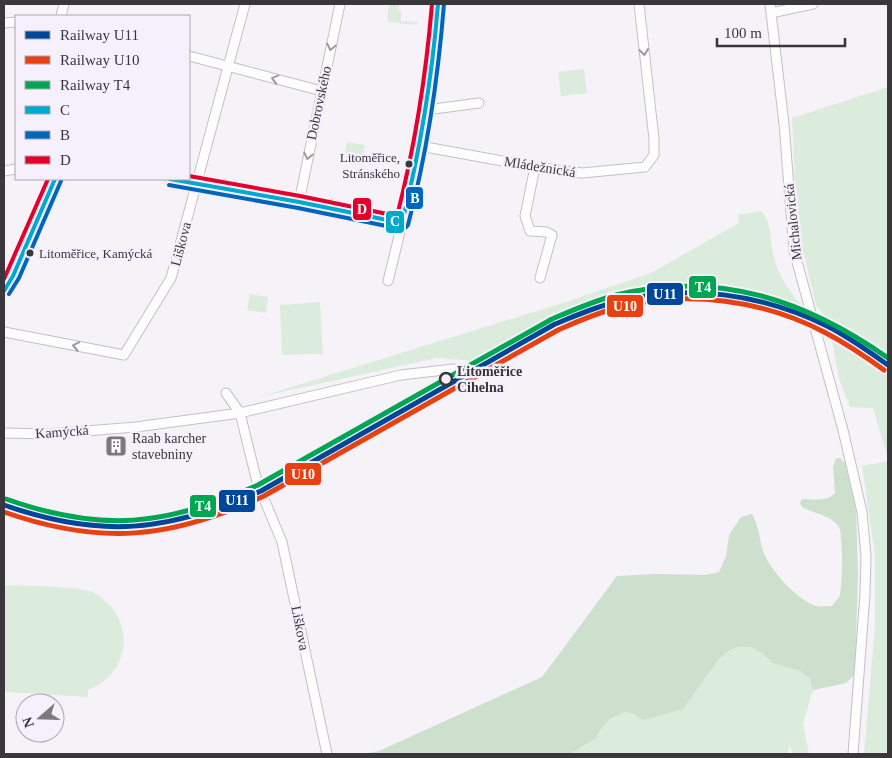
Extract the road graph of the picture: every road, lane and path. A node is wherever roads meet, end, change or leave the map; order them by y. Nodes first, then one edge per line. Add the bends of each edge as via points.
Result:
1 (245, 4) edge
2 (340, 4) edge
3 (438, 4) edge
4 (639, 4) edge
5 (813, 4) edge
6 (771, 8) edge
7 (190, 56) edge
8 (229, 67) junction
9 (322, 91) junction
10 (479, 102) dead end
11 (426, 110) junction
12 (420, 146) junction
13 (535, 168) junction
14 (55, 180) edge
15 (177, 180) edge
16 (198, 183) junction
17 (298, 202) junction
18 (402, 223) junction
19 (540, 278) dead end
20 (388, 281) dead end
21 (4, 291) edge
22 (4, 332) edge
23 (453, 369) dead end
24 (226, 393) dead end
25 (240, 413) junction
26 (4, 433) edge
27 (327, 754) edge
28 (853, 754) edge

1 - 8 street, Liškova
2 -> 9 street, Dobrovského
3 - 11 street
4 -> 13 street, Mládežnická via 654,155 645,167 582,174
5 - 6 street
6 - 28 street, Michalovická via 794,251 862,512 865,594
7 - 8 street
9 -> 8 street
8 - 16 street, Liškova
9 -> 17 street, Dobrovského
10 - 11 street
11 - 12 street
12 - 13 street, Mládežnická
12 - 18 street
13 - 19 street via 525,216 530,231 552,234
14 - 21 street
15 - 16 street
16 - 17 street
16 -> 22 street, Liškova via 172,278 124,356
17 - 18 street
18 - 20 street
23 - 25 street, Kamýcká via 401,375
24 - 25 street, Liškova
25 - 26 street, Kamýcká via 48,434
25 - 27 street, Liškova via 257,482 282,542

